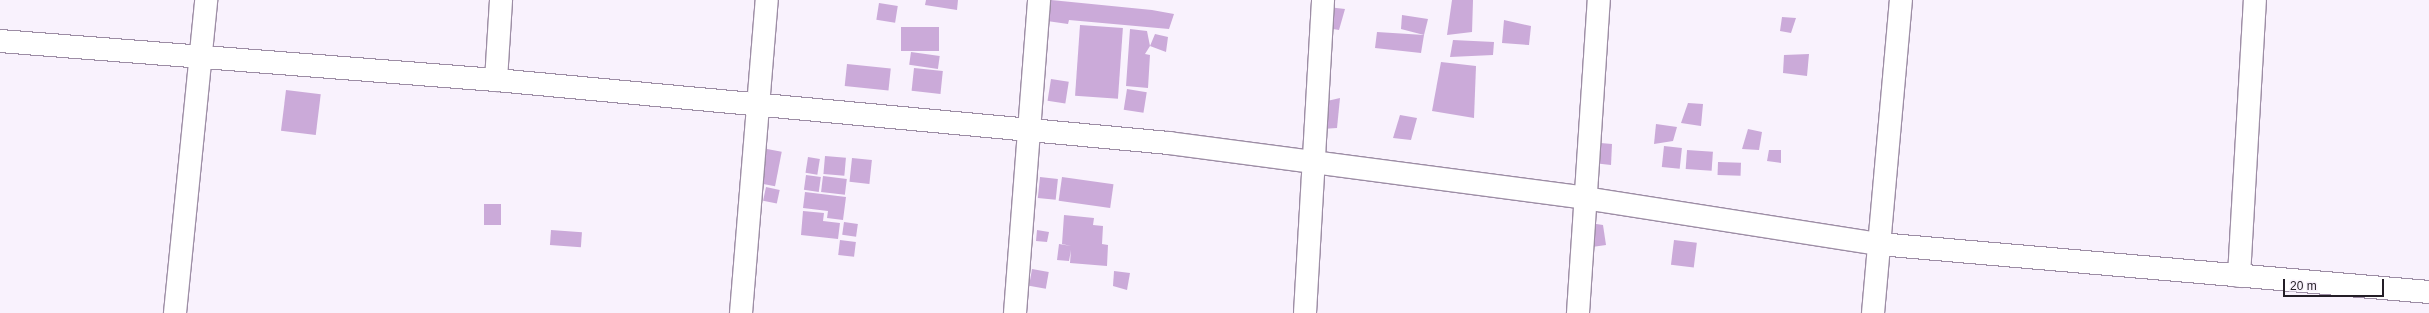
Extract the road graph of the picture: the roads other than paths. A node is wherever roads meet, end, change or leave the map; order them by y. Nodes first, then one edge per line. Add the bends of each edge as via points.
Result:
1 (206, 0) edge
2 (501, 0) edge
3 (766, 0) edge
4 (1039, 0) edge
5 (1323, 0) edge
6 (1599, 0) edge
7 (1901, 0) edge
8 (2255, 0) edge
9 (0, 41) edge
10 (201, 58) junction
11 (496, 80) junction
12 (761, 104) junction
13 (1030, 129) junction
14 (1316, 162) junction
15 (1585, 198) junction
16 (1879, 244) junction
17 (2239, 276) junction
18 (2429, 292) edge
19 (175, 313) edge
20 (741, 313) edge
21 (1015, 313) edge
22 (1305, 313) edge
23 (1578, 313) edge
24 (1872, 313) edge

1 - 10 street
2 - 11 street
3 - 12 street
4 - 13 street
5 - 14 street
6 - 15 street
7 - 16 street
8 - 17 street
9 - 10 street
10 - 11 street
10 - 19 street
11 - 12 street
12 - 13 street
12 - 20 street
13 - 14 street
13 - 21 street
14 - 15 street
14 - 22 street
15 - 16 street
15 - 23 street
16 - 17 street
16 - 24 street
17 - 18 street

